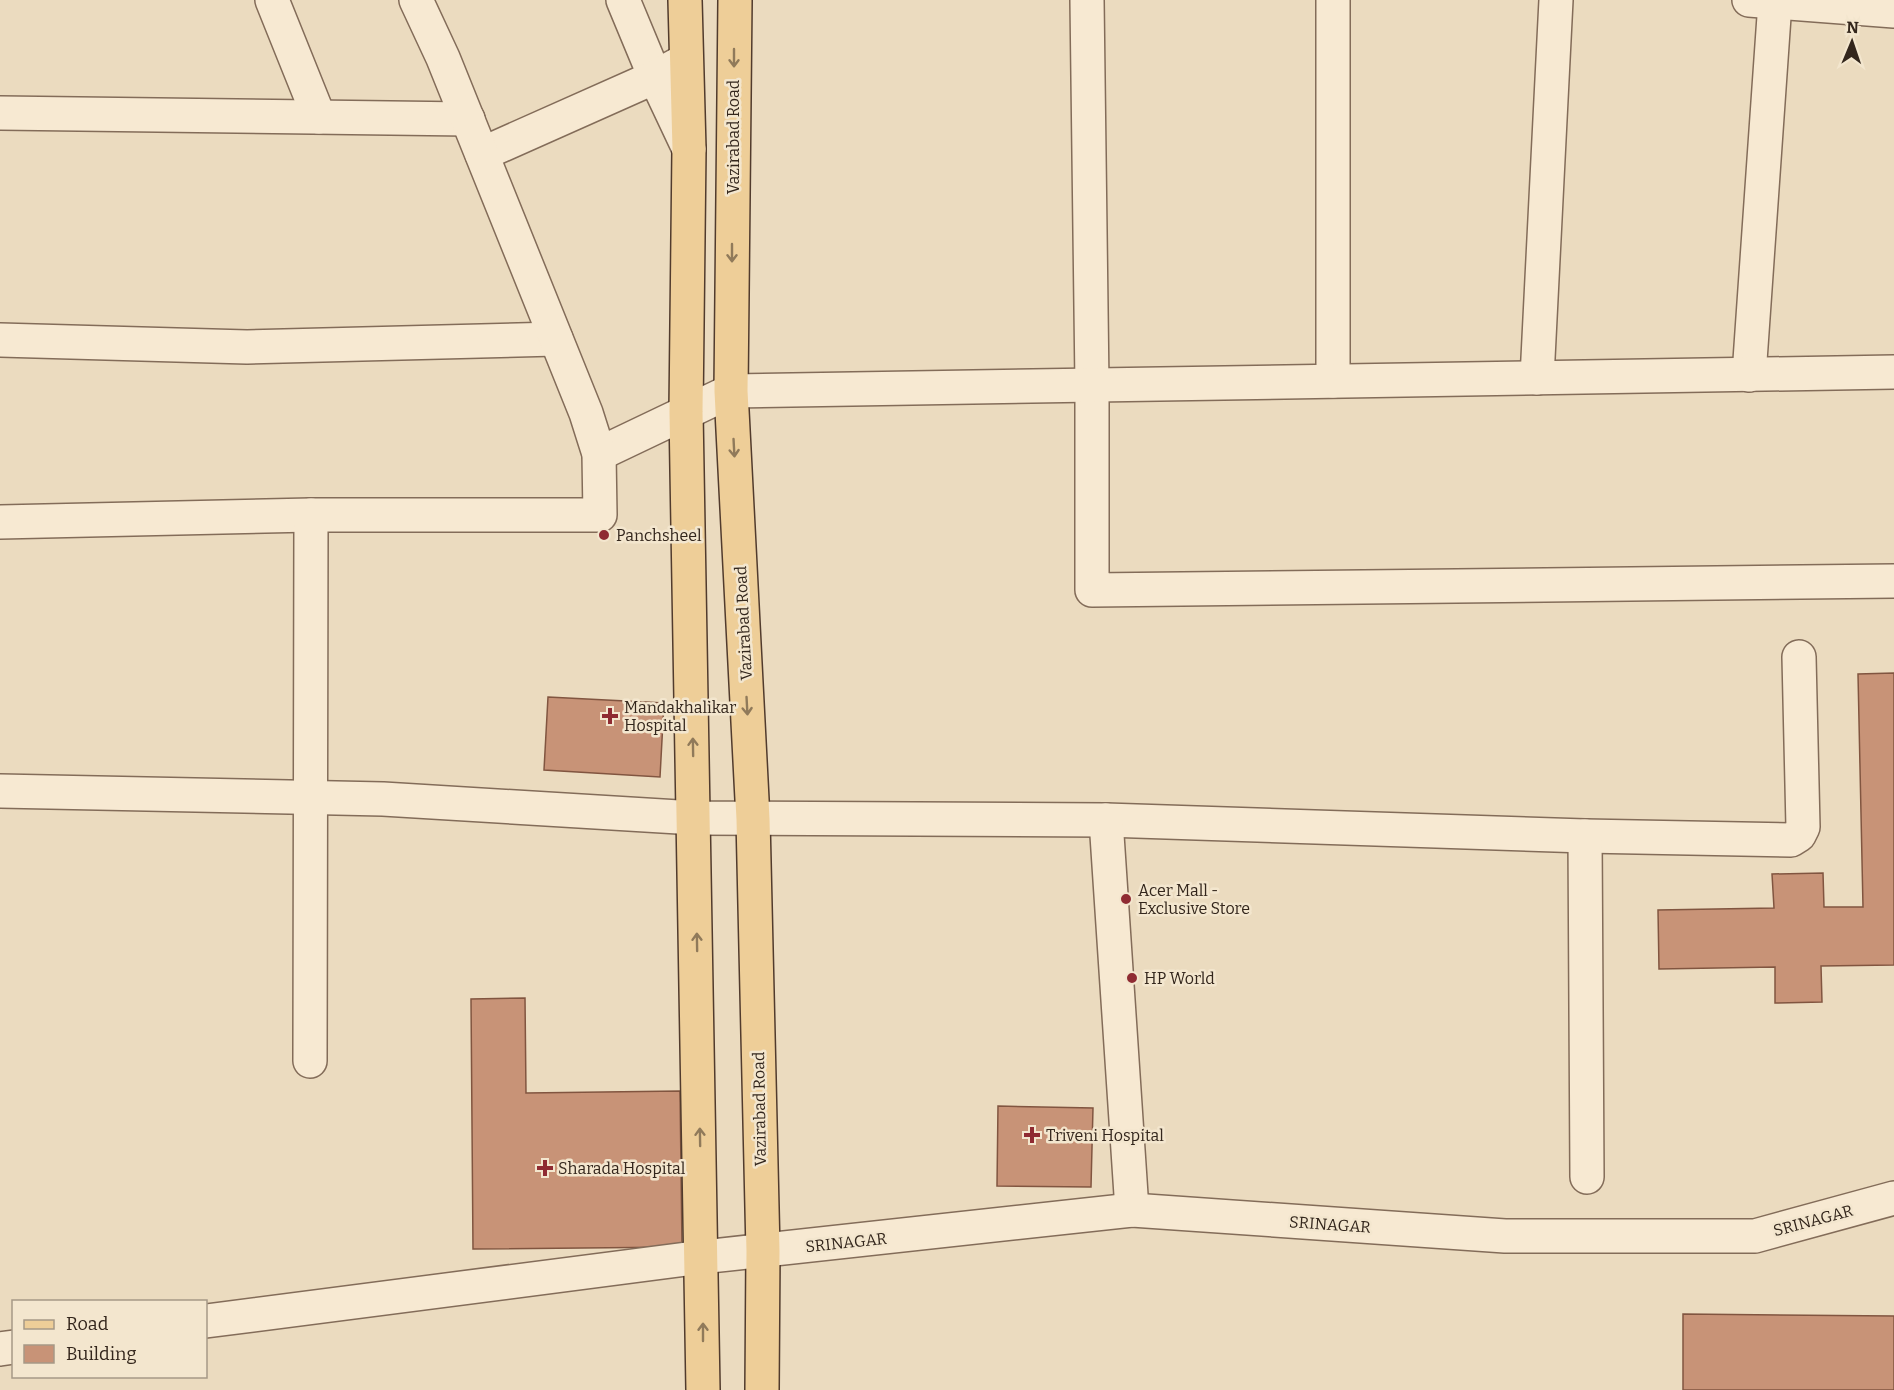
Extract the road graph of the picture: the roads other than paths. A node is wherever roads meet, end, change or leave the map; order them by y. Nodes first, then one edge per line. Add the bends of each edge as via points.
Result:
1 (272, 0) edge
2 (416, 0) edge
3 (623, 0) edge
4 (685, 0) edge
5 (735, 0) edge
6 (1087, 0) edge
7 (1333, 0) edge
8 (1556, 0) edge
9 (1762, 1) edge
10 (1894, 10) edge
11 (686, 60) junction
12 (655, 77) junction
13 (0, 113) edge
14 (319, 117) junction
15 (468, 119) junction
16 (689, 149) junction
17 (482, 154) junction
18 (556, 339) junction
19 (0, 340) edge
20 (1894, 372) edge
21 (1749, 375) junction
22 (1537, 378) junction
23 (1333, 381) junction
24 (1092, 385) junction
25 (731, 391) junction
26 (686, 412) junction
27 (599, 454) junction
28 (311, 515) junction
29 (0, 522) edge
30 (1894, 581) edge
31 (1799, 657) dead end
32 (0, 791) edge
33 (310, 797) junction
34 (694, 818) junction
35 (753, 819) junction
36 (1106, 820) junction
37 (1585, 836) junction
38 (310, 1061) dead end
39 (1587, 1177) dead end
40 (1894, 1198) edge
41 (1132, 1210) junction
42 (763, 1251) junction
43 (702, 1257) junction
44 (207, 1321) edge
45 (703, 1390) edge
46 (762, 1390) edge

1 - 14 street
2 - 15 street
3 - 12 street
4 - 11 main road
5 -> 25 main road, Vazirabad Road
6 - 24 street
7 - 23 street
8 - 22 street
9 - 10 street
9 - 21 street
11 - 12 street
11 - 16 main road
12 - 16 street
12 - 17 street
13 - 14 street
14 - 15 street
15 - 17 street
16 - 26 main road
17 - 18 street
18 - 19 street via 247,347
18 - 27 street
20 - 21 street
21 - 22 street
22 - 23 street
23 - 24 street
24 - 25 street
24 - 30 street via 1092,590
25 - 26 street
25 -> 35 main road, Vazirabad Road
26 - 27 street
34 -> 26 main road
27 - 28 street via 600,515
28 - 29 street
28 - 33 street
31 - 37 street via 1803,827 1799,835 1791,840
32 - 33 street
33 - 34 street
33 - 38 street
34 - 35 street
43 -> 34 main road
35 - 36 street
35 - 42 main road, Vazirabad Road
36 - 37 street
36 - 41 street
37 - 39 street
40 - 41 street, SRINAGAR via 1755,1236 1505,1236
41 - 42 street, SRINAGAR
42 - 43 street, SRINAGAR
42 - 46 main road, Vazirabad Road
43 - 44 street, SRINAGAR
45 -> 43 main road

